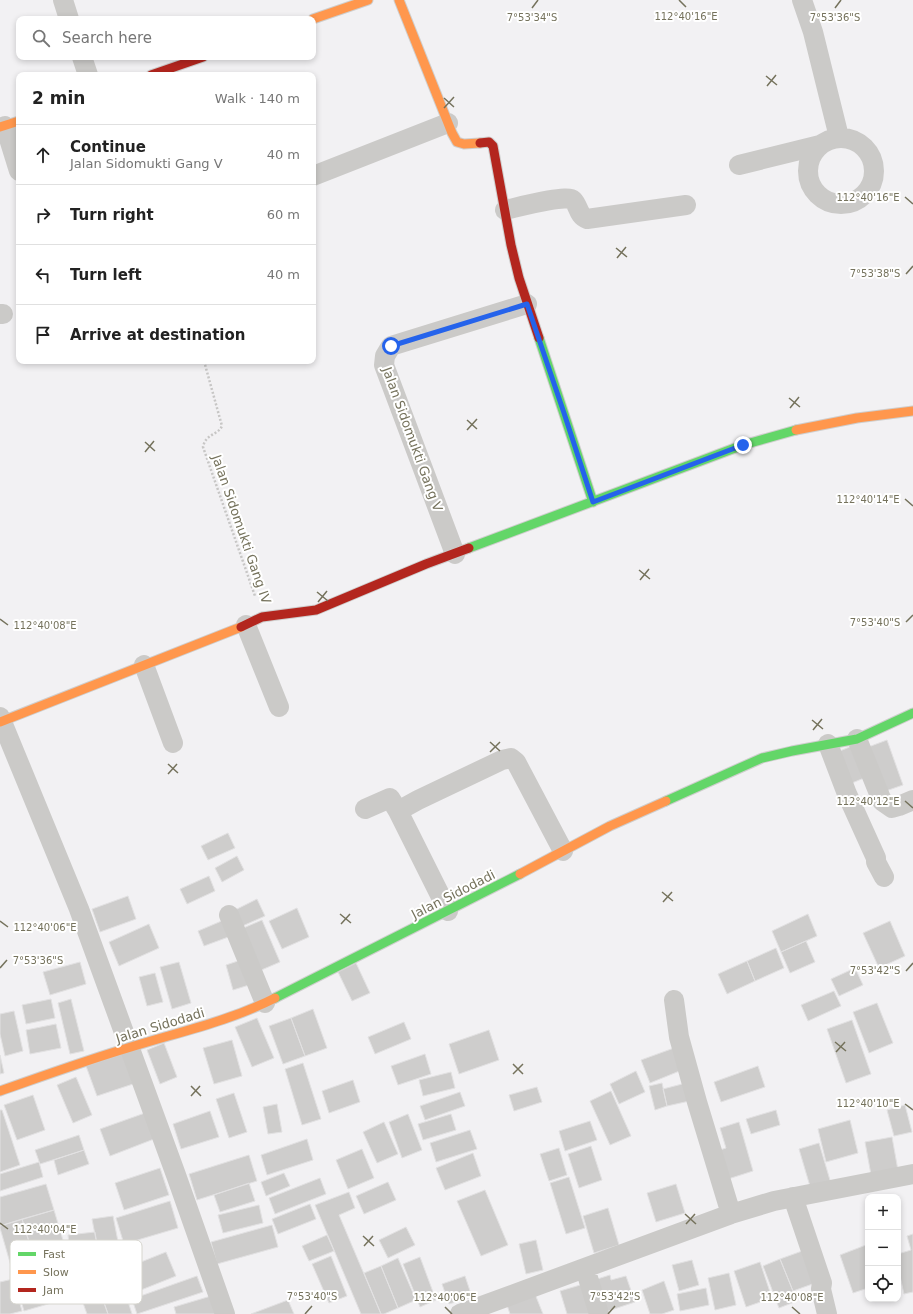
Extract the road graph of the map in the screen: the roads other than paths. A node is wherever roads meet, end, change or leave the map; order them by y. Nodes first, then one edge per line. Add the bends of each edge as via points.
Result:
1 (63, 0) edge
2 (368, 0) edge
3 (399, 0) edge
4 (802, 0) edge
5 (68, 16) edge
6 (316, 18) edge
7 (83, 60) edge
8 (194, 60) edge
9 (87, 72) edge
10 (160, 72) edge
11 (448, 123) junction
12 (8, 124) edge
13 (839, 137) junction
14 (820, 145) junction
15 (16, 158) edge
16 (739, 165) dead end
17 (316, 175) edge
18 (686, 205) dead end
19 (505, 210) junction
20 (527, 304) junction
21 (913, 411) edge
22 (593, 502) junction
23 (455, 554) junction
24 (254, 621) junction
25 (144, 665) junction
26 (278, 707) dead end
27 (913, 713) edge
28 (1, 720) edge
29 (857, 739) junction
30 (173, 743) dead end
31 (828, 744) junction
32 (913, 800) edge
33 (365, 810) dead end
34 (398, 811) junction
35 (563, 851) junction
36 (884, 876) dead end
37 (448, 911) junction
38 (229, 915) dead end
39 (674, 1000) dead end
40 (265, 1002) junction
41 (130, 1047) junction
42 (0, 1091) edge
43 (913, 1174) edge
44 (794, 1197) junction
45 (731, 1214) junction
46 (585, 1268) junction
47 (225, 1314) edge
48 (460, 1314) edge
49 (599, 1314) edge
50 (827, 1314) edge

1 - 5 street
2 - 6 street
3 - 11 street
4 - 13 street via 813,32
7 - 9 street
8 - 10 street
11 - 17 street
11 - 19 street via 457,142 489,142 494,146
12 - 15 street
13 - 14 street via 829,139
13 - 14 street via 859,142 867,149 875,168 870,188 854,202 833,203 815,192 810,183 809,163
14 - 16 street
18 - 19 street via 587,220 569,198
19 - 20 street via 514,258
20 - 22 street
20 - 23 street, Jalan Sidomukti Gang V via 391,346 385,356 384,365
21 - 22 street via 794,430 743,445
22 - 23 street
23 - 24 street via 316,610
24 - 25 street
24 - 26 street
25 - 28 street
25 - 30 street
27 - 29 street, Jalan Sidodadi
28 - 41 street via 79,909
29 - 31 street, Jalan Sidodadi
29 - 32 street via 882,801 892,808
31 - 35 street, Jalan Sidodadi via 762,758 610,826
31 - 36 street via 847,794
33 - 34 street via 390,798
34 - 35 street via 502,760 512,758
34 - 37 street
35 - 37 street, Jalan Sidodadi
37 - 40 street, Jalan Sidodadi
38 - 40 street
39 - 45 street via 680,1037
40 - 41 street, Jalan Sidodadi via 210,1024
41 - 42 street, Jalan Sidodadi
41 - 47 street
43 - 44 street
44 - 45 street
44 - 50 street via 822,1282 821,1289
45 - 46 street
46 - 48 street
46 - 49 street

